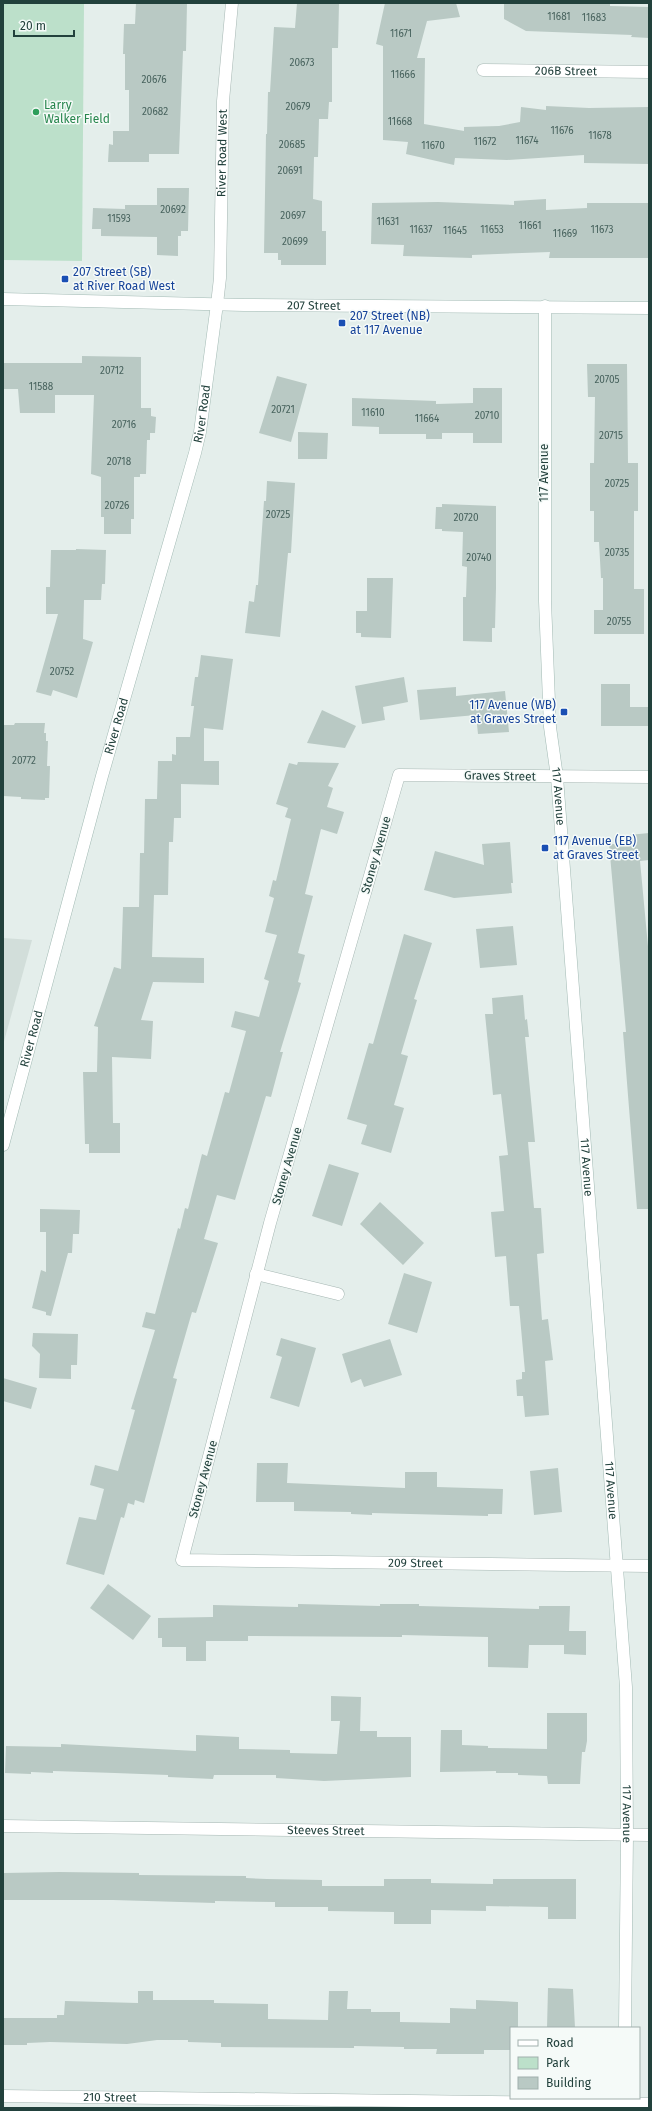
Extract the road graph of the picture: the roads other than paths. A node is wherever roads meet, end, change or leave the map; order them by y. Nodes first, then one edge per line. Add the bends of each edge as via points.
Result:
1 (232, 3) edge
2 (483, 70) dead end
3 (649, 72) edge
4 (3, 300) edge
5 (217, 304) junction
6 (545, 306) junction
7 (649, 308) edge
8 (399, 775) joint
9 (557, 777) junction
10 (649, 777) edge
11 (3, 1145) edge
12 (256, 1274) junction
13 (338, 1294) dead end
14 (182, 1560) joint
15 (617, 1565) junction
16 (649, 1566) edge
17 (3, 1826) edge
18 (627, 1834) junction
19 (649, 1835) edge
20 (625, 2027) edge
21 (3, 2096) edge
22 (624, 2103) edge
23 (649, 2104) edge

1 - 5 street, River Road West via 223,101 220,278
2 - 3 street, 206B Street
4 - 5 street, 207 Street
5 - 6 street, 207 Street
5 - 11 street, River Road via 195,453 102,776
6 - 7 street, 207 Street
6 - 9 street, 117 Avenue via 545,601 550,727
8 - 9 street, Graves Street
8 - 12 street, Stoney Avenue
9 - 10 street, Graves Street
9 - 15 street, 117 Avenue
12 - 13 street
12 - 14 street, Stoney Avenue
14 - 15 street, 209 Street
15 - 16 street, 209 Street
15 - 18 street, 117 Avenue via 626,1687
17 - 18 street, Steeves Street
18 - 19 street, Steeves Street
18 - 20 street, 117 Avenue
21 - 22 street, 210 Street
22 - 23 street, 210 Street

